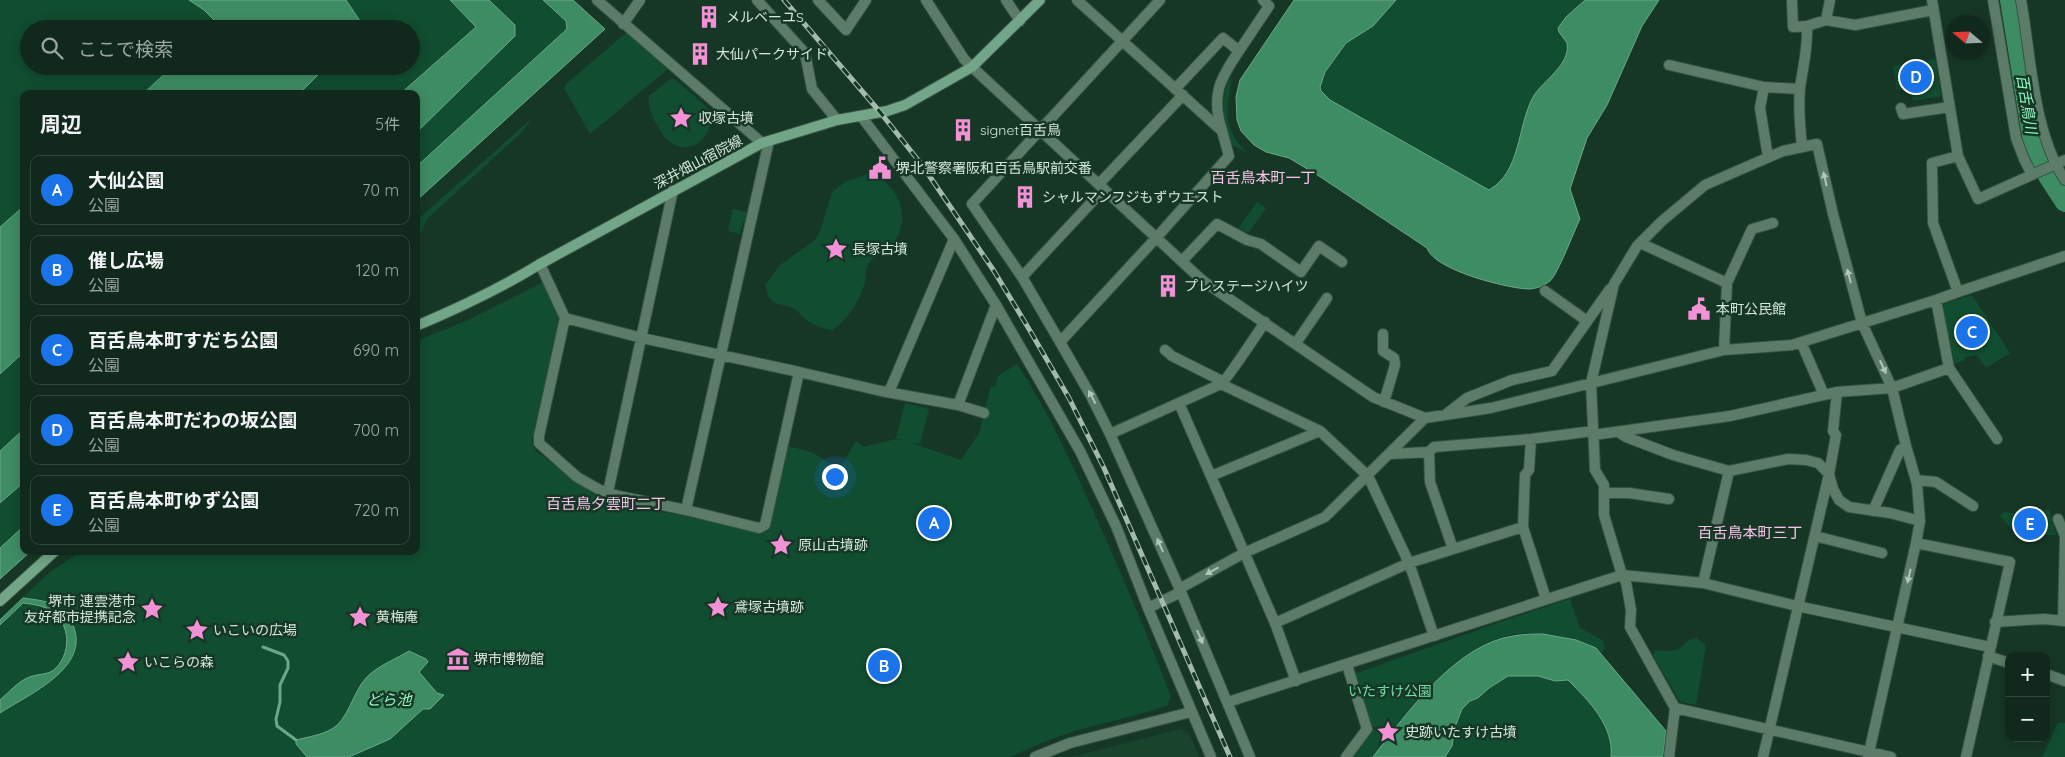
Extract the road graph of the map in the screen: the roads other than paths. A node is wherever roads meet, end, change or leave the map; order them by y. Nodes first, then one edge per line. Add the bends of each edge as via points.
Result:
1 (597, 0) edge
2 (640, 0) edge
3 (756, 0) edge
4 (818, 0) edge
5 (866, 0) edge
6 (926, 0) edge
7 (1006, 0) edge
8 (1040, 0) edge
9 (1077, 0) edge
10 (1160, 0) edge
11 (1792, 0) edge
12 (1830, 0) edge
13 (1993, 0) edge
14 (2021, 0) edge
15 (1269, 2) edge
16 (1932, 5) edge
17 (1826, 20) junction
18 (1020, 21) junction
19 (623, 24) junction
20 (1807, 26) junction
21 (1121, 41) junction
22 (1239, 51) junction
23 (1669, 65) dead end
24 (972, 67) junction
25 (1764, 87) junction
26 (1800, 89) junction
27 (1179, 92) junction
28 (1950, 107) junction
29 (1901, 108) dead end
30 (861, 116) junction
31 (837, 120) junction
32 (1040, 130) junction
33 (1222, 131) junction
34 (765, 142) junction
35 (1802, 146) junction
36 (1958, 156) junction
37 (1768, 157) junction
38 (2057, 164) edge
39 (2034, 174) junction
40 (2065, 180) edge
41 (1102, 187) junction
42 (673, 190) junction
43 (1773, 223) dead end
44 (1157, 237) junction
45 (954, 239) junction
46 (1640, 243) junction
47 (2065, 256) edge
48 (1182, 261) junction
49 (1342, 262) dead end
50 (540, 264) junction
51 (1022, 277) junction
52 (1727, 282) junction
53 (1614, 284) junction
54 (1545, 291) dead end
55 (1958, 292) junction
56 (1327, 298) dead end
57 (1936, 300) junction
58 (996, 305) junction
59 (565, 318) junction
60 (1265, 322) junction
61 (1587, 322) junction
62 (1862, 323) junction
63 (420, 324) edge
64 (1383, 334) dead end
65 (642, 338) junction
66 (1060, 342) junction
67 (1801, 342) junction
68 (1296, 343) junction
69 (1165, 350) dead end
70 (1724, 350) junction
71 (722, 355) junction
72 (1949, 368) junction
73 (799, 372) junction
74 (1222, 383) junction
75 (1591, 383) junction
76 (1892, 388) junction
77 (889, 392) junction
78 (1838, 392) junction
79 (1824, 395) junction
80 (1384, 402) junction
81 (1179, 403) junction
82 (958, 405) junction
83 (984, 413) dead end
84 (1444, 415) junction
85 (1425, 418) junction
86 (1320, 431) junction
87 (1593, 433) junction
88 (1620, 433) junction
89 (1110, 434) junction
90 (1996, 438) dead end
91 (1531, 439) junction
92 (1906, 446) junction
93 (1429, 452) junction
94 (1390, 454) junction
95 (1729, 471) junction
96 (1829, 474) junction
97 (1211, 476) junction
98 (1368, 476) junction
99 (1916, 480) junction
100 (608, 492) junction
101 (1604, 493) junction
102 (1669, 499) dead end
103 (1972, 506) dead end
104 (686, 510) junction
105 (1874, 511) junction
106 (2058, 519) dead end
107 (1920, 521) junction
108 (1522, 527) junction
109 (1815, 536) junction
110 (2065, 536) edge
111 (1916, 543) junction
112 (1453, 549) junction
113 (1244, 553) junction
114 (1882, 553) dead end
115 (51, 555) edge
116 (1409, 563) junction
117 (1622, 575) junction
118 (1703, 583) junction
119 (1180, 591) junction
120 (1546, 599) junction
121 (0, 601) edge
122 (1797, 606) junction
123 (1148, 608) junction
124 (2064, 621) edge
125 (1996, 622) junction
126 (1275, 623) junction
127 (1898, 627) junction
128 (1434, 636) junction
129 (1989, 652) junction
130 (2005, 661) edge
131 (1347, 665) junction
132 (2050, 675) edge
133 (1296, 681) junction
134 (2065, 681) edge
135 (1228, 702) junction
136 (1675, 708) junction
137 (1191, 712) junction
138 (1769, 728) junction
139 (1869, 754) edge
140 (1035, 757) edge
141 (1211, 757) edge
142 (1250, 757) edge
143 (1346, 757) edge
144 (1669, 757) edge
145 (1762, 757) edge
146 (1891, 757) edge
147 (1966, 757) edge

1 - 19 street
2 - 19 street
3 - 31 street via 805,53 812,89
4 - 5 street via 846,30
6 - 24 street
7 - 18 street
8 - 18 main road, 深井畑山宿院線
9 - 21 street
10 - 21 street
11 - 20 street via 1793,27
12 - 17 street
13 - 39 street via 2016,138
14 - 38 street via 2041,119
15 - 22 street
16 - 17 street via 1855,25
16 - 28 street
17 - 20 street
18 - 24 main road, 深井畑山宿院線
19 - 34 street
20 - 26 street via 1808,45
21 - 27 street
21 - 32 street
22 - 27 street via 1223,38
22 - 33 street via 1224,73 1216,93
23 - 25 street
24 - 30 main road, 深井畑山宿院線 via 905,105
24 - 32 street
25 - 26 street
25 - 37 street via 1760,108
26 - 35 street
27 - 33 street
27 - 41 street
28 - 29 street via 1903,114
28 - 36 street
30 - 31 main road, 深井畑山宿院線
30 - 45 street
31 - 34 main road, 深井畑山宿院線
32 - 41 street
32 - 51 street via 972,204
33 - 44 street via 1229,156
34 - 42 main road, 深井畑山宿院線
34 - 71 street
35 - 37 street
62 -> 35 street via 1817,144
36 - 39 street via 1978,199
36 - 55 street via 1932,162 1933,223
37 - 46 street via 1705,185
38 - 39 street
38 - 40 street
41 - 44 street
41 - 51 street
42 - 50 main road, 深井畑山宿院線
42 - 65 street
43 - 52 street via 1752,229
44 - 48 street
44 - 66 street
45 - 58 street
45 - 77 street
46 - 52 street
46 - 53 street
47 - 55 street
48 - 49 street via 1216,224 1261,244 1301,272 1319,246
48 - 60 street via 1203,281
50 - 59 street
50 - 63 main road, 深井畑山宿院線 via 480,297
51 - 66 street
52 - 70 street
53 - 61 street
53 - 75 street
54 - 61 street
55 - 57 street
56 - 68 street
57 - 62 street
57 - 72 street
58 - 82 street
58 - 123 street via 1080,451 1116,526
59 - 65 street
59 - 100 street via 539,443 577,477
60 - 68 street
60 - 74 street
61 - 84 street via 1552,371 1512,380 1467,398
62 - 67 street
62 -> 76 street
64 - 80 street via 1383,351 1394,358 1395,365
65 - 71 street
65 - 100 street
89 -> 66 street
67 - 70 street
67 - 79 street
68 - 80 street
69 - 74 street
70 - 75 street
71 - 73 street
71 - 104 street
72 - 76 street
72 - 90 street
73 - 77 street
73 - 104 street via 765,525 759,528
74 - 81 street
74 - 86 street
75 - 84 street via 1491,408
75 - 87 street
76 - 78 street
76 - 92 street
77 - 82 street
78 - 79 street
78 - 96 street via 1833,431 1836,435
79 - 88 street via 1730,416
80 - 85 street
81 - 89 street
81 - 97 street
82 - 83 street
84 - 85 street
85 - 94 street
86 - 97 street
86 - 98 street
87 - 88 street
87 - 91 street
87 - 101 street via 1595,470 1604,485
88 - 95 street via 1673,455
119 -> 89 street
91 - 93 street via 1434,447
91 - 108 street
92 - 99 street
92 - 105 street via 1900,450
93 - 94 street
93 - 112 street via 1430,482
94 - 98 street
95 - 96 street via 1788,458 1818,464
95 - 118 street
96 - 105 street via 1832,489 1839,500 1849,507
96 - 109 street
97 - 113 street
98 - 113 street via 1324,517
98 - 116 street
99 - 103 street via 1936,482
99 - 107 street
100 - 104 street
101 - 102 street
101 - 117 street via 1604,514
105 - 107 street
106 - 110 street
107 - 111 street
108 - 112 street
108 - 120 street
109 - 114 street
109 - 122 street
110 - 124 street
111 - 125 street via 2010,562
111 -> 127 street
112 - 116 street
113 -> 119 street
113 - 126 street
115 - 121 main road
116 - 126 street
116 - 128 street
117 - 118 street
117 - 120 street
117 - 136 street via 1631,610 1630,627
118 - 122 street
119 - 123 street
119 -> 135 street
120 - 128 street
122 - 127 street
122 - 138 street
123 - 137 street
124 - 125 street
125 - 129 street
126 - 133 street
127 - 129 street
127 - 139 street
128 - 131 street
129 - 130 street
129 - 147 street
131 - 133 street
131 - 143 street via 1367,730
132 - 134 street
133 - 135 street
135 - 142 street
136 - 138 street
136 - 144 street
137 - 140 street via 1070,743
137 - 141 street
138 - 139 street
138 - 145 street
139 - 146 street

